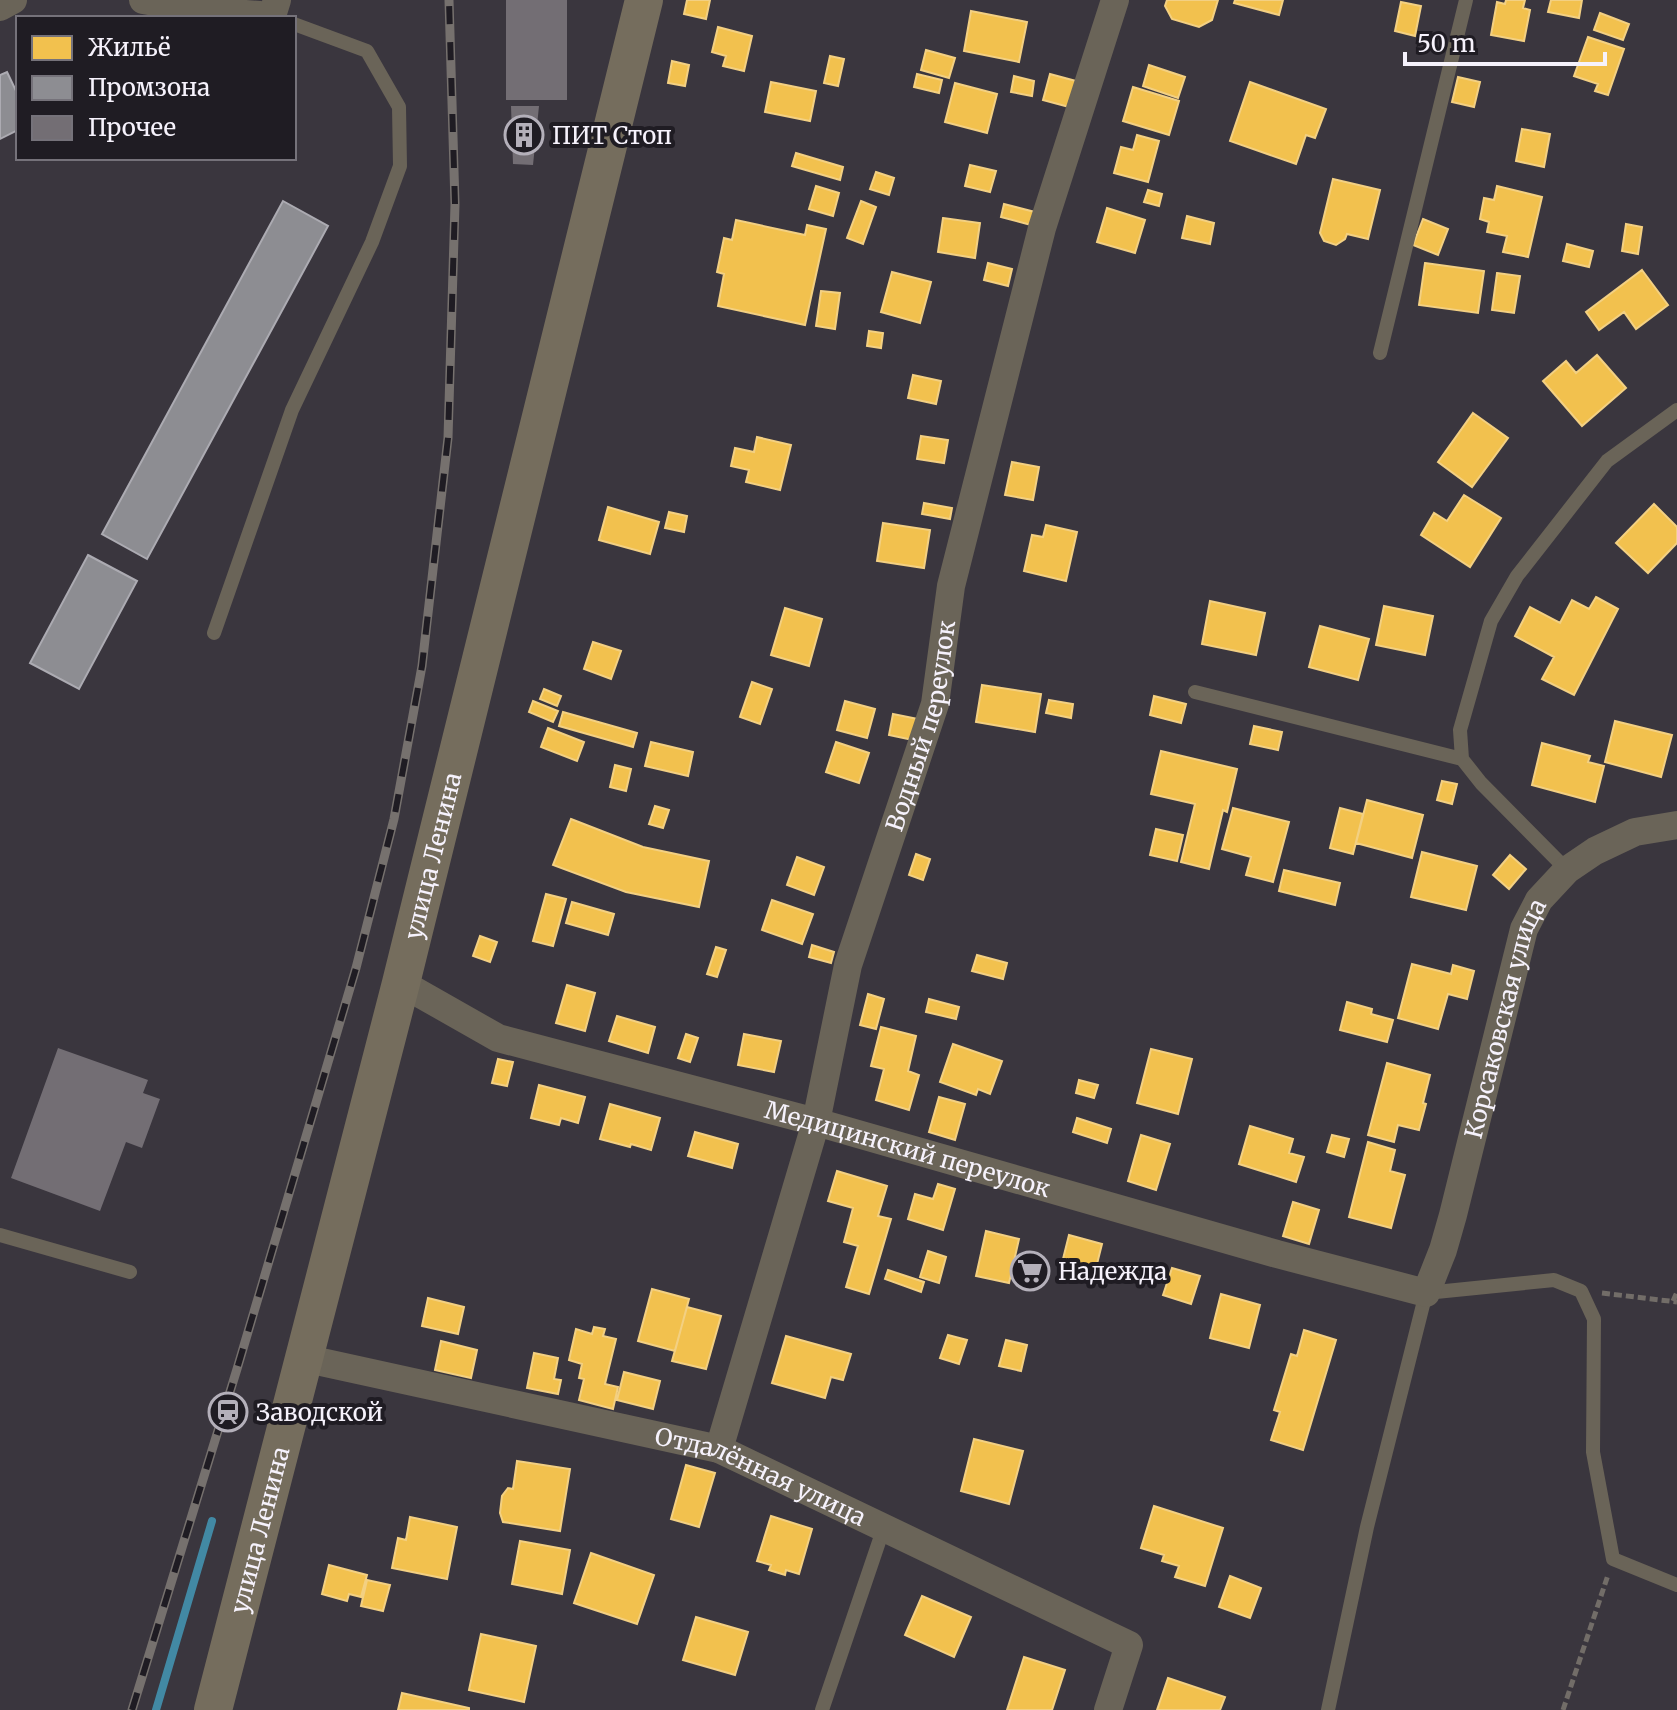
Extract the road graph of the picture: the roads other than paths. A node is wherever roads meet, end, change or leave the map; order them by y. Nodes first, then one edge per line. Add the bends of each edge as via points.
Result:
1 (13, 0) edge
2 (143, 0) edge
3 (644, 0) edge
4 (1115, 0) edge
5 (1466, 0) edge
6 (0, 7) edge
7 (280, 15) edge
8 (296, 22) edge
9 (1380, 353) dead end
10 (1677, 410) edge
11 (214, 633) dead end
12 (1195, 692) dead end
13 (1462, 759) junction
14 (1677, 825) edge
15 (1567, 870) junction
16 (401, 983) junction
17 (816, 1122) junction
18 (0, 1235) edge
19 (130, 1272) dead end
20 (1426, 1293) junction
21 (303, 1358) junction
22 (719, 1449) junction
23 (884, 1527) junction
24 (1677, 1585) edge
25 (213, 1710) edge
26 (822, 1710) edge
27 (1108, 1710) edge
28 (1328, 1710) edge

1 - 6 street
2 - 7 street via 206,11
3 - 16 main road, улица Ленина
4 - 17 street, Водный переулок via 1042,228 951,586 935,704 848,965
5 - 9 lane
8 - 11 lane via 367,51 399,107 400,166 372,242 292,410
10 - 13 lane via 1607,461 1517,576 1491,621 1460,730
12 - 13 lane
13 - 15 lane
14 - 15 street, Корсаковская улица via 1619,838
15 - 20 street, Корсаковская улица via 1539,900 1524,929 1453,1215
16 - 17 street, Медицинский переулок via 498,1038
16 - 21 main road, улица Ленина
17 - 20 street, Медицинский переулок
17 - 22 street, Водный переулок
18 - 19 lane
20 - 24 lane via 1554,1280 1581,1291 1594,1319 1593,1452 1613,1559
20 - 28 lane
21 - 22 street, Отдалённая улица
21 - 25 main road, улица Ленина
22 - 23 street, Отдалённая улица
23 - 26 lane
23 - 27 street, Отдалённая улица via 1129,1645

